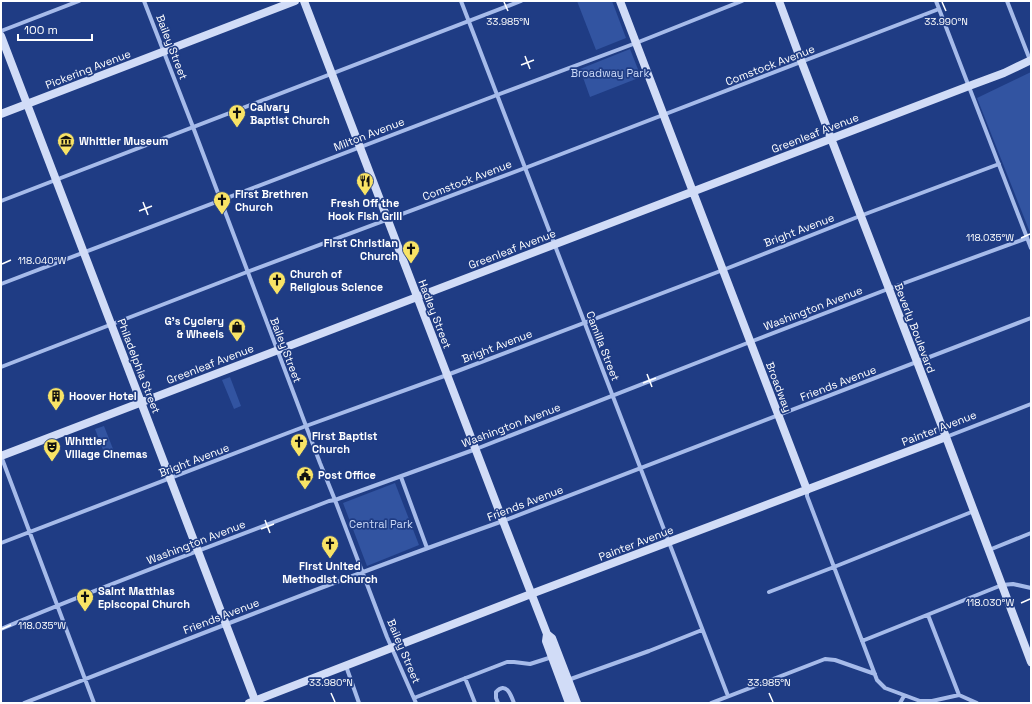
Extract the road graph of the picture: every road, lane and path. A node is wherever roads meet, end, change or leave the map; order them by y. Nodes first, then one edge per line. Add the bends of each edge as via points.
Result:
1 (79, 1) edge
2 (144, 1) edge
3 (295, 1) edge
4 (304, 1) edge
5 (462, 1) edge
6 (521, 1) edge
7 (620, 1) edge
8 (742, 1) edge
9 (779, 1) edge
10 (936, 1) edge
11 (1007, 1) edge
12 (939, 9) junction
13 (469, 21) junction
14 (1, 31) edge
15 (1, 36) edge
16 (636, 43) junction
17 (164, 51) junction
18 (1030, 61) edge
19 (802, 63) junction
20 (332, 73) junction
21 (969, 86) junction
22 (497, 94) junction
23 (27, 104) junction
24 (1, 114) edge
25 (663, 115) junction
26 (193, 127) junction
27 (831, 138) junction
28 (360, 147) junction
29 (999, 164) junction
30 (525, 168) junction
31 (56, 180) junction
32 (693, 191) junction
33 (221, 200) junction
34 (1, 201) edge
35 (860, 216) junction
36 (388, 220) junction
37 (1027, 238) junction
38 (554, 244) junction
39 (1031, 248) edge
40 (84, 252) junction
41 (722, 270) junction
42 (247, 272) junction
43 (1, 284) edge
44 (888, 289) junction
45 (417, 297) junction
46 (1031, 318) edge
47 (584, 322) junction
48 (111, 325) junction
49 (750, 342) junction
50 (277, 351) junction
51 (916, 362) junction
52 (1, 367) edge
53 (447, 375) junction
54 (612, 395) junction
55 (141, 402) junction
56 (1031, 404) edge
57 (778, 415) junction
58 (306, 426) junction
59 (946, 437) junction
60 (476, 449) junction
61 (1, 456) edge
62 (640, 468) junction
63 (401, 477) junction
64 (170, 479) junction
65 (807, 490) junction
66 (335, 500) junction
67 (974, 511) junction
68 (502, 521) junction
69 (29, 532) junction
70 (1031, 533) edge
71 (1, 542) edge
72 (668, 542) junction
73 (427, 548) junction
74 (989, 550) junction
75 (198, 551) junction
76 (834, 567) junction
77 (363, 573) junction
78 (1002, 585) junction
79 (1031, 588) edge
80 (769, 592) dead end
81 (532, 594) junction
82 (57, 605) junction
83 (928, 614) junction
84 (226, 624) junction
85 (1, 629) edge
86 (702, 630) junction
87 (862, 640) junction
88 (392, 648) junction
89 (555, 655) junction
90 (1031, 662) edge
91 (346, 666) junction
92 (874, 674) junction
93 (465, 678) junction
94 (85, 679) junction
95 (565, 681) junction
96 (959, 695) junction
97 (728, 696) junction
98 (904, 696) junction
99 (414, 698) junction
100 (253, 702) edge
101 (24, 703) edge
102 (94, 703) edge
103 (360, 703) edge
104 (416, 703) edge
105 (475, 703) edge
106 (498, 703) edge
107 (514, 703) edge
108 (569, 703) edge
109 (577, 703) edge
110 (711, 703) edge
111 (900, 703) edge
112 (977, 703) edge

1 - 14 street
2 - 17 street, Bailey Street
3 - 17 street, Pickering Avenue
4 - 20 street, Hadley Street
5 - 13 street, Camilla Street
6 - 13 street
7 - 16 street, Broadway
8 - 16 street, Milton Avenue
9 - 19 street, Beverly Boulevard
10 - 12 street
11 - 18 street
12 - 19 street, Comstock Avenue
12 - 21 street
13 - 20 street
13 - 22 street, Camilla Street
15 - 23 street, Philadelphia Street
16 - 22 street, Milton Avenue
16 - 25 street, Broadway
17 - 23 street, Pickering Avenue
17 - 26 street, Bailey Street
18 - 21 street, Greenleaf Avenue
19 - 25 street, Comstock Avenue
19 - 27 street, Beverly Boulevard
20 - 26 street
20 - 28 street, Hadley Street
21 - 27 street, Greenleaf Avenue
21 - 29 street
22 - 28 street, Milton Avenue
22 - 30 street, Camilla Street
23 - 24 street, Pickering Avenue
23 - 31 street, Philadelphia Street
25 - 30 street, Comstock Avenue
25 - 32 street, Broadway
26 - 31 street
26 - 33 street, Bailey Street
27 - 32 street, Greenleaf Avenue
27 - 35 street, Beverly Boulevard
28 - 33 street, Milton Avenue
28 - 36 street, Hadley Street
29 - 35 street, Bright Avenue
29 - 37 street
30 - 36 street, Comstock Avenue
30 - 38 street, Camilla Street
31 - 34 street
31 - 40 street, Philadelphia Street
32 - 38 street, Greenleaf Avenue
32 - 41 street, Broadway
33 - 40 street, Milton Avenue
33 - 42 street, Bailey Street
35 - 41 street, Bright Avenue
35 - 44 street, Beverly Boulevard
36 - 42 street, Comstock Avenue
36 - 45 street, Hadley Street
37 - 39 street
37 - 44 street, Washington Avenue
38 - 45 street, Greenleaf Avenue
38 - 47 street, Camilla Street
40 - 43 street, Milton Avenue
40 - 48 street, Philadelphia Street
41 - 47 street, Bright Avenue
41 - 49 street, Broadway
42 - 48 street, Comstock Avenue
42 - 50 street, Bailey Street
44 - 49 street, Washington Avenue
44 - 51 street, Beverly Boulevard
45 - 50 street, Greenleaf Avenue
45 - 53 street, Hadley Street
46 - 51 street, Friends Avenue
47 - 53 street, Bright Avenue
47 - 54 street, Camilla Street
48 - 52 street, Comstock Avenue
48 - 55 street, Philadelphia Street
49 - 54 street, Washington Avenue
49 - 57 street, Broadway
50 - 55 street, Greenleaf Avenue
50 - 58 street, Bailey Street
51 - 57 street, Friends Avenue
51 - 59 street, Beverly Boulevard
53 - 58 street, Bright Avenue
53 - 60 street, Hadley Street
54 - 60 street, Washington Avenue
54 - 62 street, Camilla Street
55 - 61 street, Greenleaf Avenue
55 - 64 street, Philadelphia Street
56 - 59 street, Painter Avenue
57 - 62 street, Friends Avenue
57 - 65 street, Broadway
58 - 64 street, Bright Avenue
58 - 66 street, Bailey Street
59 - 65 street, Painter Avenue
59 - 67 street, Beverly Boulevard
60 - 63 street, Washington Avenue
60 - 68 street, Hadley Street
61 - 69 street
62 - 68 street, Friends Avenue
62 - 72 street, Camilla Street
63 - 66 street, Washington Avenue
63 - 73 street
64 - 69 street, Bright Avenue
64 - 75 street, Philadelphia Street
65 - 72 street, Painter Avenue
65 - 76 street, Broadway
66 - 75 street, Washington Avenue
66 - 77 street, Bailey Street
67 - 74 street, Beverly Boulevard
67 - 76 street
68 - 73 street, Friends Avenue
68 - 81 street, Hadley Street
69 - 71 street, Bright Avenue
69 - 82 street
70 - 74 street
72 - 81 street, Painter Avenue
72 - 86 street, Camilla Street
73 - 77 street, Friends Avenue
74 - 78 street, Beverly Boulevard
75 - 82 street, Washington Avenue
75 - 84 street, Philadelphia Street
76 - 80 street
76 - 87 street, Broadway
77 - 84 street, Friends Avenue
77 - 88 street, Bailey Street
78 - 79 street via 1013,584
78 - 83 street
78 - 90 street, Beverly Boulevard
81 - 88 street, Painter Avenue
81 - 89 street, Hadley Street via 547,634 546,641
82 - 85 street, Washington Avenue
82 - 94 street
83 - 87 street
83 - 96 street
84 - 94 street, Friends Avenue
84 - 100 street, Philadelphia Street
86 - 95 street
86 - 97 street, Camilla Street
87 - 92 street, Broadway
88 - 91 street, Painter Avenue
88 - 99 street, Bailey Street
89 - 93 street via 530,664 507,662
89 - 95 street, Hadley Street
91 - 100 street, Painter Avenue
91 - 103 street
92 - 97 street via 826,659
92 - 98 street, Broadway via 884,688
93 - 99 street
93 - 105 street
94 - 101 street, Friends Avenue
94 - 102 street
95 - 108 street, Hadley Street
95 - 109 street, Hadley Street
96 - 98 street, Broadway via 923,702
96 - 112 street
97 - 110 street
98 - 111 street
99 - 104 street, Bailey Street
106 - 107 street via 496,692 503,688 512,695

